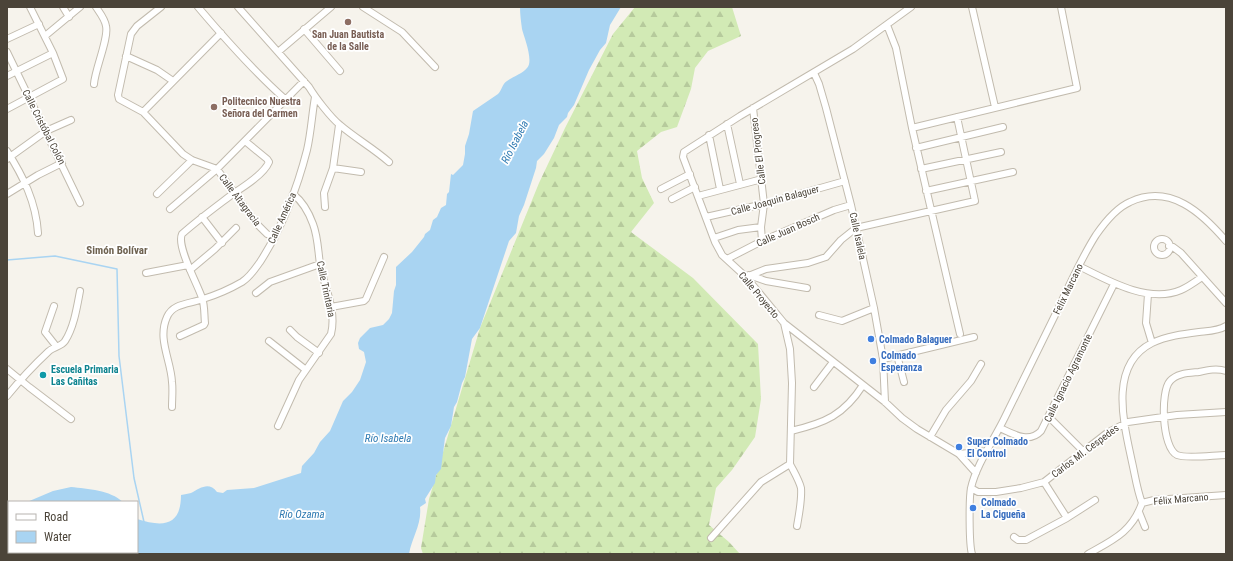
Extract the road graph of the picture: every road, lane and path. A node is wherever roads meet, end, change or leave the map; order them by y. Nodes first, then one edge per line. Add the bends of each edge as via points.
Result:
1 (30, 7) edge
2 (63, 7) edge
3 (80, 7) edge
4 (96, 7) edge
5 (161, 7) edge
6 (198, 7) edge
7 (238, 7) edge
8 (331, 7) edge
9 (363, 7) edge
10 (911, 7) edge
11 (972, 7) edge
12 (1061, 7) edge
13 (69, 17) junction
14 (39, 24) junction
15 (888, 25) junction
16 (304, 29) junction
17 (221, 34) junction
18 (45, 36) junction
19 (7, 38) edge
20 (7, 52) edge
21 (278, 52) junction
22 (53, 53) junction
23 (126, 56) junction
24 (435, 67) dead end
25 (16, 71) junction
26 (340, 71) dead end
27 (814, 73) junction
28 (7, 76) edge
29 (173, 81) junction
30 (304, 81) junction
31 (94, 84) dead end
32 (315, 97) junction
33 (28, 98) junction
34 (286, 100) junction
35 (995, 107) junction
36 (753, 108) junction
37 (7, 109) edge
38 (143, 112) junction
39 (957, 117) junction
40 (71, 120) dead end
41 (727, 124) junction
42 (339, 125) junction
43 (1003, 127) dead end
44 (912, 128) junction
45 (46, 131) junction
46 (709, 135) junction
47 (961, 138) junction
48 (245, 141) junction
49 (916, 148) junction
50 (7, 151) edge
51 (1002, 152) dead end
52 (9, 158) edge
53 (192, 160) junction
54 (966, 160) junction
55 (390, 162) dead end
56 (62, 163) junction
57 (333, 168) junction
58 (217, 169) junction
59 (921, 169) junction
60 (361, 172) dead end
61 (1013, 172) dead end
62 (690, 174) junction
63 (762, 179) junction
64 (845, 181) junction
65 (971, 182) junction
66 (25, 183) junction
67 (740, 184) junction
68 (695, 187) junction
69 (661, 189) dead end
70 (720, 189) junction
71 (926, 191) junction
72 (7, 194) edge
73 (157, 194) dead end
74 (234, 194) junction
75 (293, 194) junction
76 (698, 196) junction
77 (672, 199) dead end
78 (80, 203) dead end
79 (764, 204) junction
80 (851, 205) junction
81 (325, 207) dead end
82 (170, 209) dead end
83 (930, 211) junction
84 (202, 217) junction
85 (706, 217) junction
86 (761, 227) junction
87 (236, 228) dead end
88 (856, 228) junction
89 (38, 233) dead end
90 (275, 237) junction
91 (714, 238) junction
92 (762, 241) junction
93 (1226, 241) edge
94 (222, 243) junction
95 (1169, 246) dead end
96 (384, 257) dead end
97 (727, 259) junction
98 (320, 264) junction
99 (1079, 266) junction
100 (189, 268) junction
101 (146, 272) dead end
102 (747, 276) junction
103 (1202, 277) junction
104 (1114, 284) junction
105 (807, 288) dead end
106 (80, 291) dead end
107 (256, 293) dead end
108 (1148, 294) junction
109 (203, 300) junction
110 (1226, 303) edge
111 (54, 306) dead end
112 (331, 307) junction
113 (874, 308) junction
114 (819, 315) dead end
115 (784, 323) junction
116 (1226, 326) edge
117 (290, 330) dead end
118 (960, 334) dead end
119 (180, 336) dead end
120 (974, 337) dead end
121 (269, 341) dead end
122 (1152, 343) junction
123 (56, 346) junction
124 (319, 353) junction
125 (898, 355) junction
126 (884, 359) junction
127 (833, 362) junction
128 (981, 364) dead end
129 (7, 369) edge
130 (306, 370) junction
131 (1226, 371) edge
132 (20, 380) junction
133 (904, 382) dead end
134 (863, 385) junction
135 (814, 388) dead end
136 (7, 396) edge
137 (885, 402) junction
138 (172, 406) dead end
139 (1226, 412) edge
140 (1164, 416) junction
141 (1049, 417) junction
142 (71, 419) dead end
143 (1123, 423) junction
144 (278, 426) dead end
145 (1000, 428) junction
146 (791, 431) junction
147 (930, 437) junction
148 (987, 451) junction
149 (1084, 451) junction
150 (959, 454) junction
151 (1226, 454) edge
152 (790, 464) junction
153 (976, 473) junction
154 (1044, 482) junction
155 (971, 488) junction
156 (1226, 495) edge
157 (1095, 500) dead end
158 (1142, 503) junction
159 (1139, 512) junction
160 (1067, 518) junction
161 (797, 526) dead end
162 (1145, 527) dead end
163 (1014, 537) dead end
164 (711, 538) dead end
165 (972, 554) edge
166 (1088, 554) edge

1 - 14 street
2 - 13 street
3 - 13 street
4 - 31 street via 107,31
5 - 23 street, Calle Altagracia via 131,34
6 - 17 street
7 - 21 street
8 - 16 street
9 - 24 street via 402,32
10 - 15 street
11 - 35 street
12 - 35 street via 1077,88
13 - 18 street
14 - 18 street
14 - 19 street
15 - 27 street
15 - 44 street via 896,48
16 - 21 street
16 - 26 street
17 - 29 street
17 - 34 street
18 - 22 street
20 - 25 street, Calle Cristóbal Colón
21 - 30 street
22 - 25 street
22 - 33 street via 63,79
23 - 29 street via 157,70
23 - 38 street, Calle Altagracia via 118,97
25 - 28 street
25 - 33 street, Calle Cristóbal Colón
27 - 36 street
27 - 64 street, Calle Isalela
29 - 38 street
30 - 32 street
30 - 34 street
32 - 42 street
32 - 75 street, Calle América via 307,149
33 - 37 street
33 - 45 street, Calle Cristóbal Colón
34 - 48 street
35 - 39 street
36 - 41 street
36 - 63 street, Calle El Progreso
38 - 53 street, Calle Altagracia via 183,154
39 - 44 street
39 - 47 street
40 - 45 street
41 - 46 street
41 - 67 street
42 - 55 street
42 - 57 street
43 - 47 street
44 - 49 street
45 - 52 street
45 - 56 street, Calle Cristóbal Colón
46 - 62 street, Calle Proyecto via 684,152 683,157
46 - 70 street
47 - 49 street
47 - 54 street
48 - 58 street
48 - 74 street via 269,162 259,175
49 - 59 street
50 - 52 street
51 - 54 street
52 - 66 street
53 - 58 street, Calle Altagracia
53 - 73 street
54 - 59 street
54 - 65 street
56 - 66 street
56 - 78 street, Calle Cristóbal Colón
57 - 60 street
57 - 81 street via 324,193
58 - 74 street, Calle Altagracia
58 - 82 street
59 - 71 street
61 - 65 street
62 - 68 street, Calle Proyecto
62 - 69 street
63 - 67 street
63 - 79 street, Calle El Progreso
64 - 79 street, Calle Joaquin Balaguer
64 - 80 street, Calle Isalela
65 - 71 street
65 - 83 street via 975,201
66 - 72 street
66 - 89 street via 37,219
67 - 70 street
68 - 76 street, Calle Proyecto
68 - 77 street
70 - 76 street
71 - 83 street
74 - 84 street
74 - 90 street, Calle Altagracia via 263,230
75 - 90 street, Calle América
75 - 98 street, Calle Trinitaria via 303,204 314,225
76 - 85 street, Calle Proyecto
79 - 85 street, Calle Joaquin Balaguer
79 - 86 street, Calle El Progreso
80 - 88 street, Calle Isalela
80 - 92 street, Calle Juan Bosch
83 - 88 street
83 - 118 street
84 - 94 street
84 - 100 street via 182,234 181,240
85 - 91 street, Calle Proyecto
86 - 91 street via 738,230
86 - 92 street, Calle El Progreso
87 - 94 street
88 - 102 street via 826,257
88 - 113 street, Calle Isalela
90 - 109 street, Calle América via 251,275 242,282
91 - 97 street, Calle Proyecto via 722,255
92 - 97 street, Calle Juan Bosch
93 - 99 street, Felix Marcano via 1206,219 1175,199 1160,195 1141,198 1124,205 1110,218 1097,234
94 - 100 street
95 - 103 street via 1181,254
96 - 112 street via 364,301
97 - 102 street, Calle Proyecto
98 - 107 street via 270,282
98 - 112 street, Calle Trinitaria
99 - 104 street
99 - 145 street, Felix Marcano
100 - 101 street
100 - 109 street
102 - 105 street
102 - 115 street, Calle Proyecto
103 - 108 street via 1180,291
103 - 110 street
104 - 108 street
104 - 141 street, Calle Ignacio Agramonte
106 - 123 street via 64,342
108 - 122 street via 1146,323
109 - 119 street via 205,324
109 - 138 street, Calle América via 172,309 166,318 163,334 172,382
111 - 123 street via 45,332
112 - 124 street, Calle Trinitaria via 331,334
113 - 114 street via 842,321
113 - 126 street, Calle Isalela
115 - 127 street, Calle Proyecto
115 - 146 street via 790,349
116 - 122 street via 1218,330 1174,335
117 - 124 street
120 - 125 street
121 - 130 street
122 - 143 street via 1140,351 1128,366 1122,391
123 - 132 street
124 - 130 street, Calle Trinitaria
125 - 126 street
125 - 133 street
126 - 137 street, Calle Isalela
127 - 134 street, Calle Proyecto
127 - 135 street
128 - 147 street via 971,381 946,410
129 - 132 street
130 - 144 street, Calle Trinitaria
131 - 140 street via 1218,369 1184,374 1171,379 1166,389
132 - 136 street
132 - 142 street
134 - 137 street, Calle Proyecto
134 - 146 street via 846,407 831,418 810,427
137 - 147 street, Calle Proyecto via 902,418
139 - 140 street, Carlos Ml. Cespedes
140 - 143 street, Carlos Ml. Cespedes
140 - 151 street via 1166,437 1173,452 1182,456
141 - 145 street, Calle Ignacio Agramonte via 1034,437 1018,436
141 - 149 street
143 - 149 street, Carlos Ml. Cespedes
143 - 158 street
145 - 148 street, Felix Marcano
146 - 152 street
147 - 150 street, Calle Proyecto
148 - 150 street
148 - 153 street, Felix Marcano
149 - 154 street, Carlos Ml. Cespedes
150 - 153 street, Calle Proyecto
152 - 161 street via 801,488
152 - 164 street via 761,482
153 - 155 street, Felix Marcano
154 - 155 street, Carlos Ml. Cespedes via 996,492 978,492
154 - 160 street
155 - 165 street
156 - 158 street, Félix Marcano
157 - 160 street
158 - 159 street, Félix Marcano
159 - 162 street
159 - 166 street, Félix Marcano via 1122,535
160 - 163 street via 1026,540

